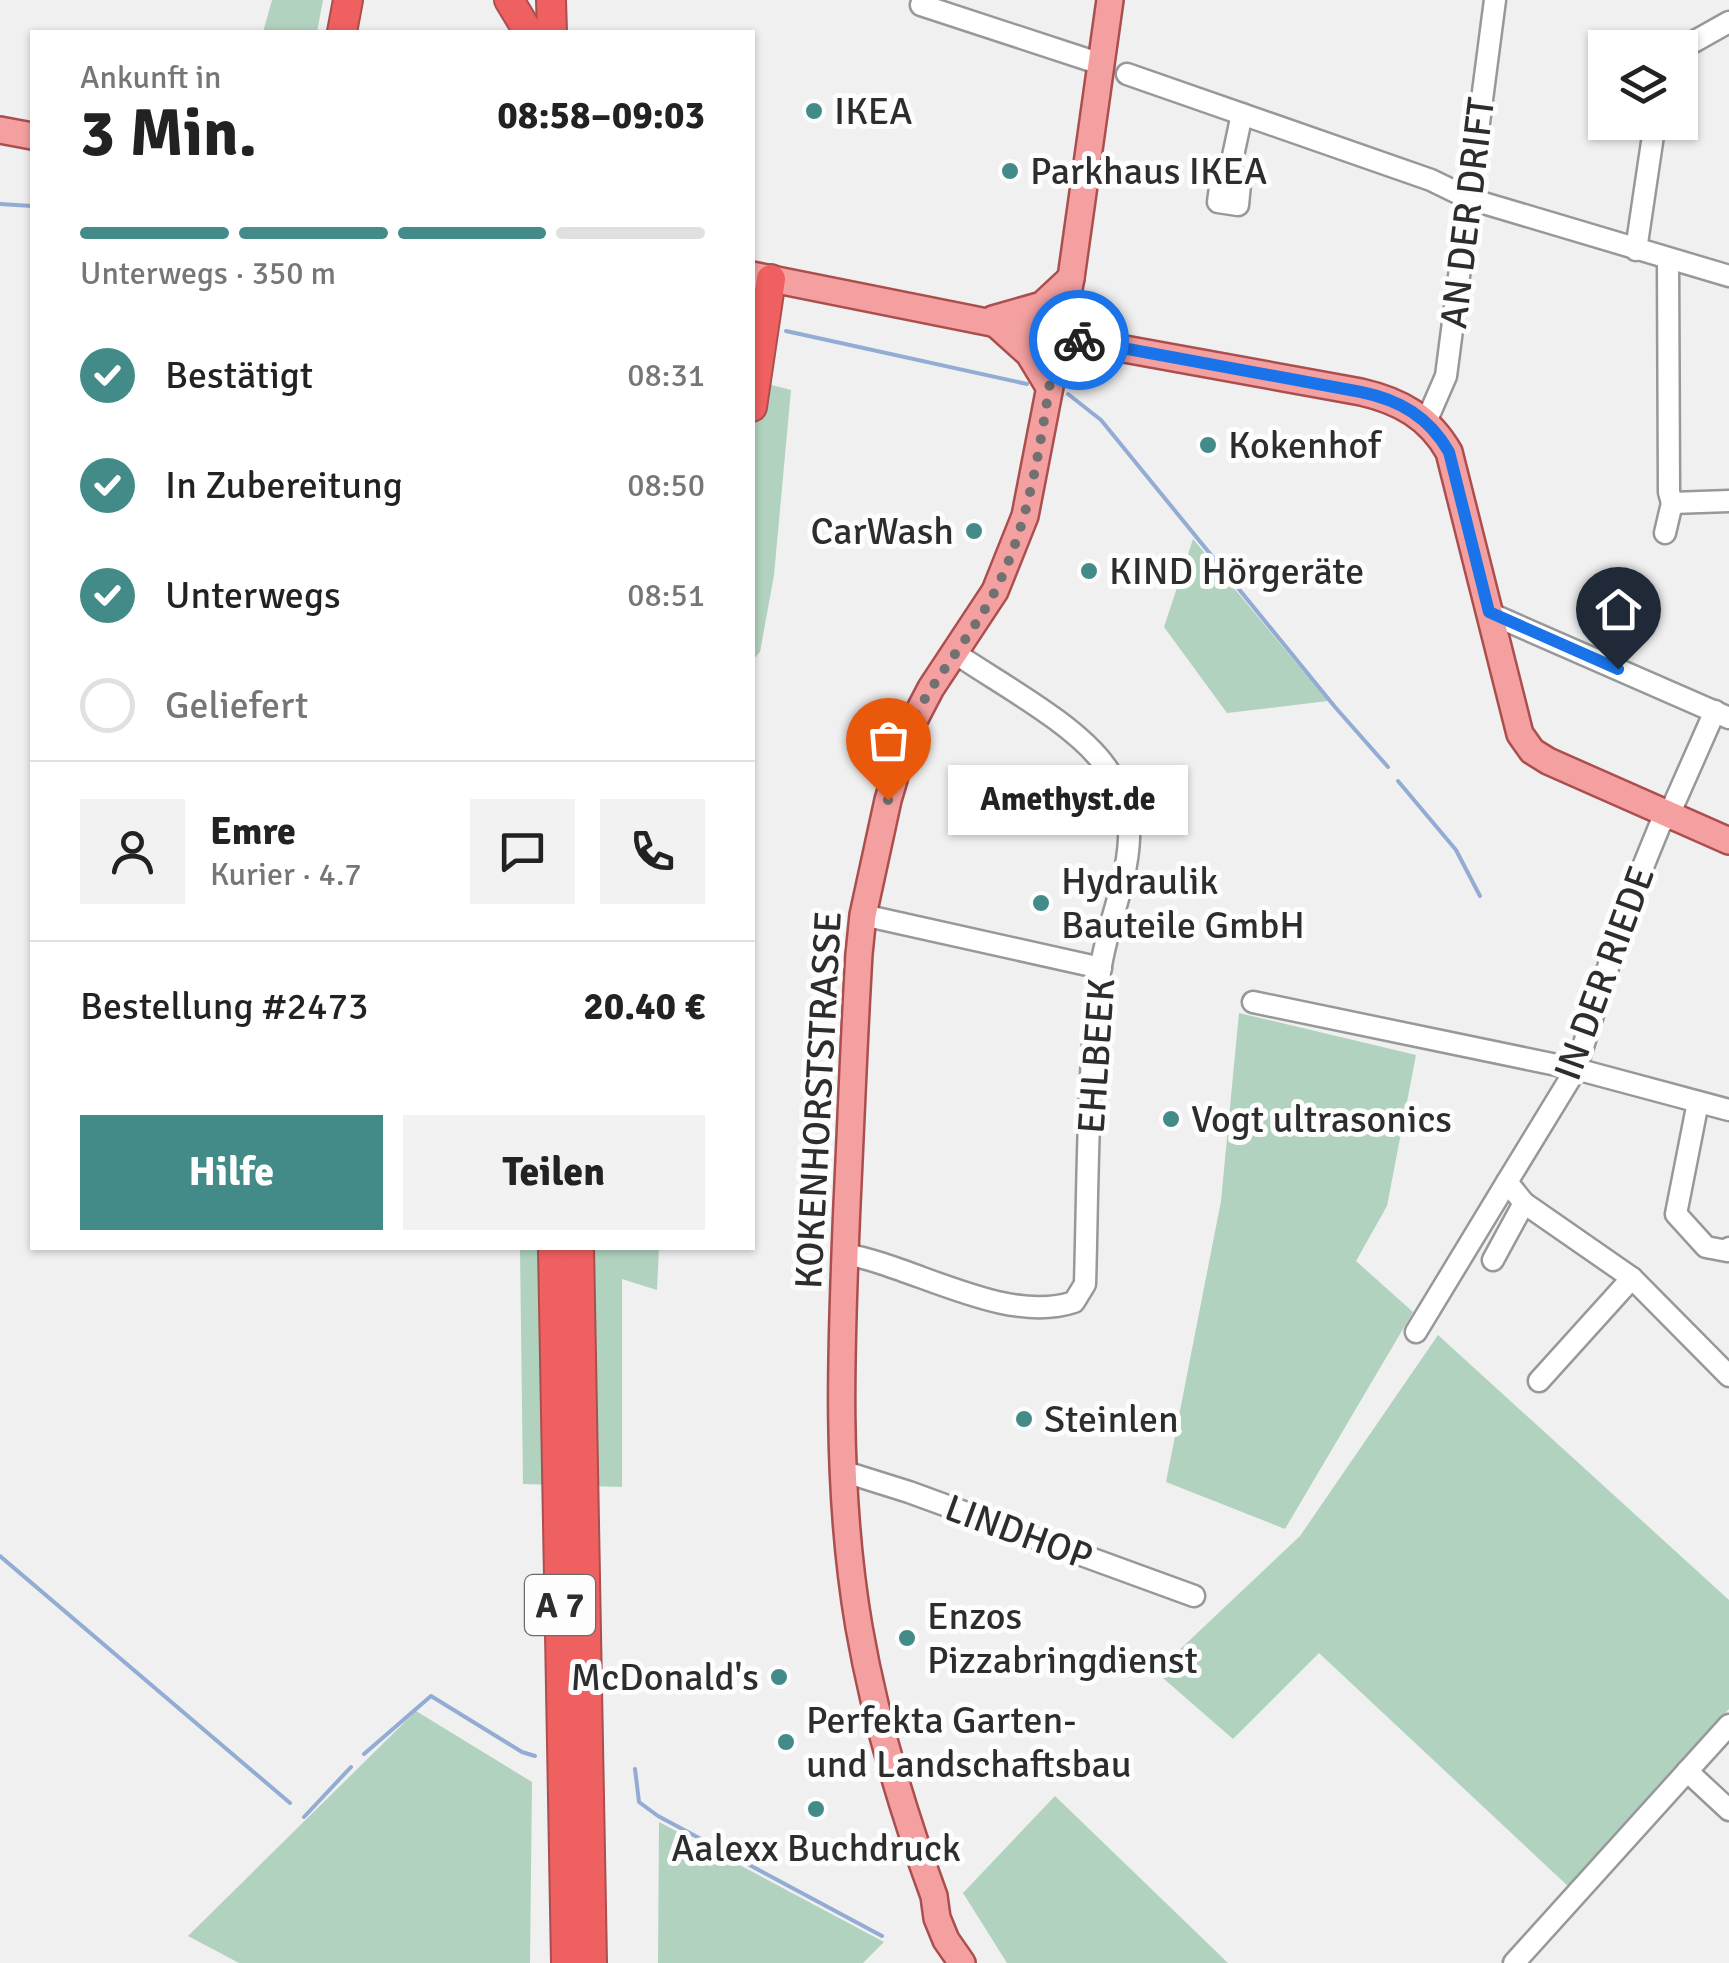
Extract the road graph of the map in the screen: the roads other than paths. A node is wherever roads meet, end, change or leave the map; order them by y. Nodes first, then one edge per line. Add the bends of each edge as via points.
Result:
1 (348, 0) edge
2 (510, 0) edge
3 (526, 0) edge
4 (551, 0) edge
5 (1110, 0) edge
6 (1495, 0) edge
7 (921, 5) dead end
8 (1729, 22) edge
9 (342, 30) edge
10 (533, 30) edge
11 (534, 30) edge
12 (535, 30) edge
13 (1698, 40) edge
14 (1101, 64) junction
15 (1127, 74) dead end
16 (1242, 114) junction
17 (0, 130) edge
18 (30, 136) edge
19 (1652, 140) edge
20 (1230, 170) dead end
21 (1470, 199) junction
22 (1636, 250) junction
23 (1668, 259) junction
24 (1729, 276) edge
25 (762, 277) edge
26 (1070, 278) junction
27 (990, 322) junction
28 (1058, 336) junction
29 (755, 369) edge
30 (1049, 387) junction
31 (1426, 422) junction
32 (1729, 500) edge
33 (1672, 503) junction
34 (1665, 533) dead end
35 (1489, 612) junction
36 (955, 653) junction
37 (1722, 715) edge
38 (1669, 815) junction
39 (1729, 841) edge
40 (863, 915) junction
41 (1101, 968) junction
42 (1254, 1002) dead end
43 (1576, 1068) junction
44 (1698, 1102) junction
45 (1729, 1110) edge
46 (1507, 1182) junction
47 (1524, 1203) junction
48 (1729, 1248) edge
49 (552, 1250) edge
50 (579, 1250) edge
51 (845, 1254) junction
52 (1493, 1260) dead end
53 (1632, 1278) junction
54 (1416, 1332) dead end
55 (1729, 1376) edge
56 (1540, 1382) dead end
57 (842, 1471) junction
58 (1194, 1596) dead end
59 (1729, 1725) edge
60 (1688, 1771) junction
61 (1729, 1810) edge
62 (960, 1959) edge
63 (566, 1963) edge
64 (592, 1963) edge
65 (1514, 1963) edge

1 - 9 highway
2 - 10 highway
3 - 11 highway
4 - 12 highway
5 - 14 main road, KOKENHORSTSTRASSE
6 - 21 street, AN DER DRIFT
7 - 14 street
8 - 13 street
14 - 26 main road, KOKENHORSTSTRASSE
15 - 16 street
16 - 20 street
16 - 21 street
17 - 18 main road
19 - 22 street
21 - 22 street
21 - 31 street, AN DER DRIFT via 1446,376
22 - 23 street
23 - 24 street
23 - 33 street
25 - 27 main road
25 - 29 highway
26 - 27 main road via 1042,306
26 - 28 main road, KOKENHORSTSTRASSE
27 - 28 main road
27 - 30 main road via 1029,354
28 - 30 main road, KOKENHORSTSTRASSE
28 - 31 main road via 1379,396
30 - 36 main road, KOKENHORSTSTRASSE via 1018,538 996,591
31 - 35 main road via 1449,452
32 - 33 street
33 - 34 street
35 - 37 street
35 - 38 main road via 1514,720 1532,750
36 - 40 main road, KOKENHORSTSTRASSE via 898,760
36 - 41 street, EHLBEEK via 1082,740 1122,796 1128,849
37 - 38 street, IN DER RIEDE
38 - 39 main road
38 - 43 street, IN DER RIEDE via 1629,901
40 - 41 street
40 - 51 main road, KOKENHORSTSTRASSE
41 - 51 street, EHLBEEK via 1086,1284 1074,1302 1042,1307 979,1298
42 - 43 street
43 - 44 street
43 - 46 street, IN DER RIEDE
44 - 45 street
44 - 48 street via 1676,1214 1706,1247
46 - 47 street
46 - 54 street, IN DER RIEDE
47 - 52 street
47 - 53 street
49 - 63 highway, A 7
50 - 64 highway, A 7
51 - 57 main road, KOKENHORSTSTRASSE
53 - 55 street
53 - 56 street
57 - 58 street, LINDHOP
57 - 62 main road, KOKENHORSTSTRASSE via 860,1628 890,1762 934,1896 958,1938
59 - 60 street
60 - 61 street
60 - 65 street

